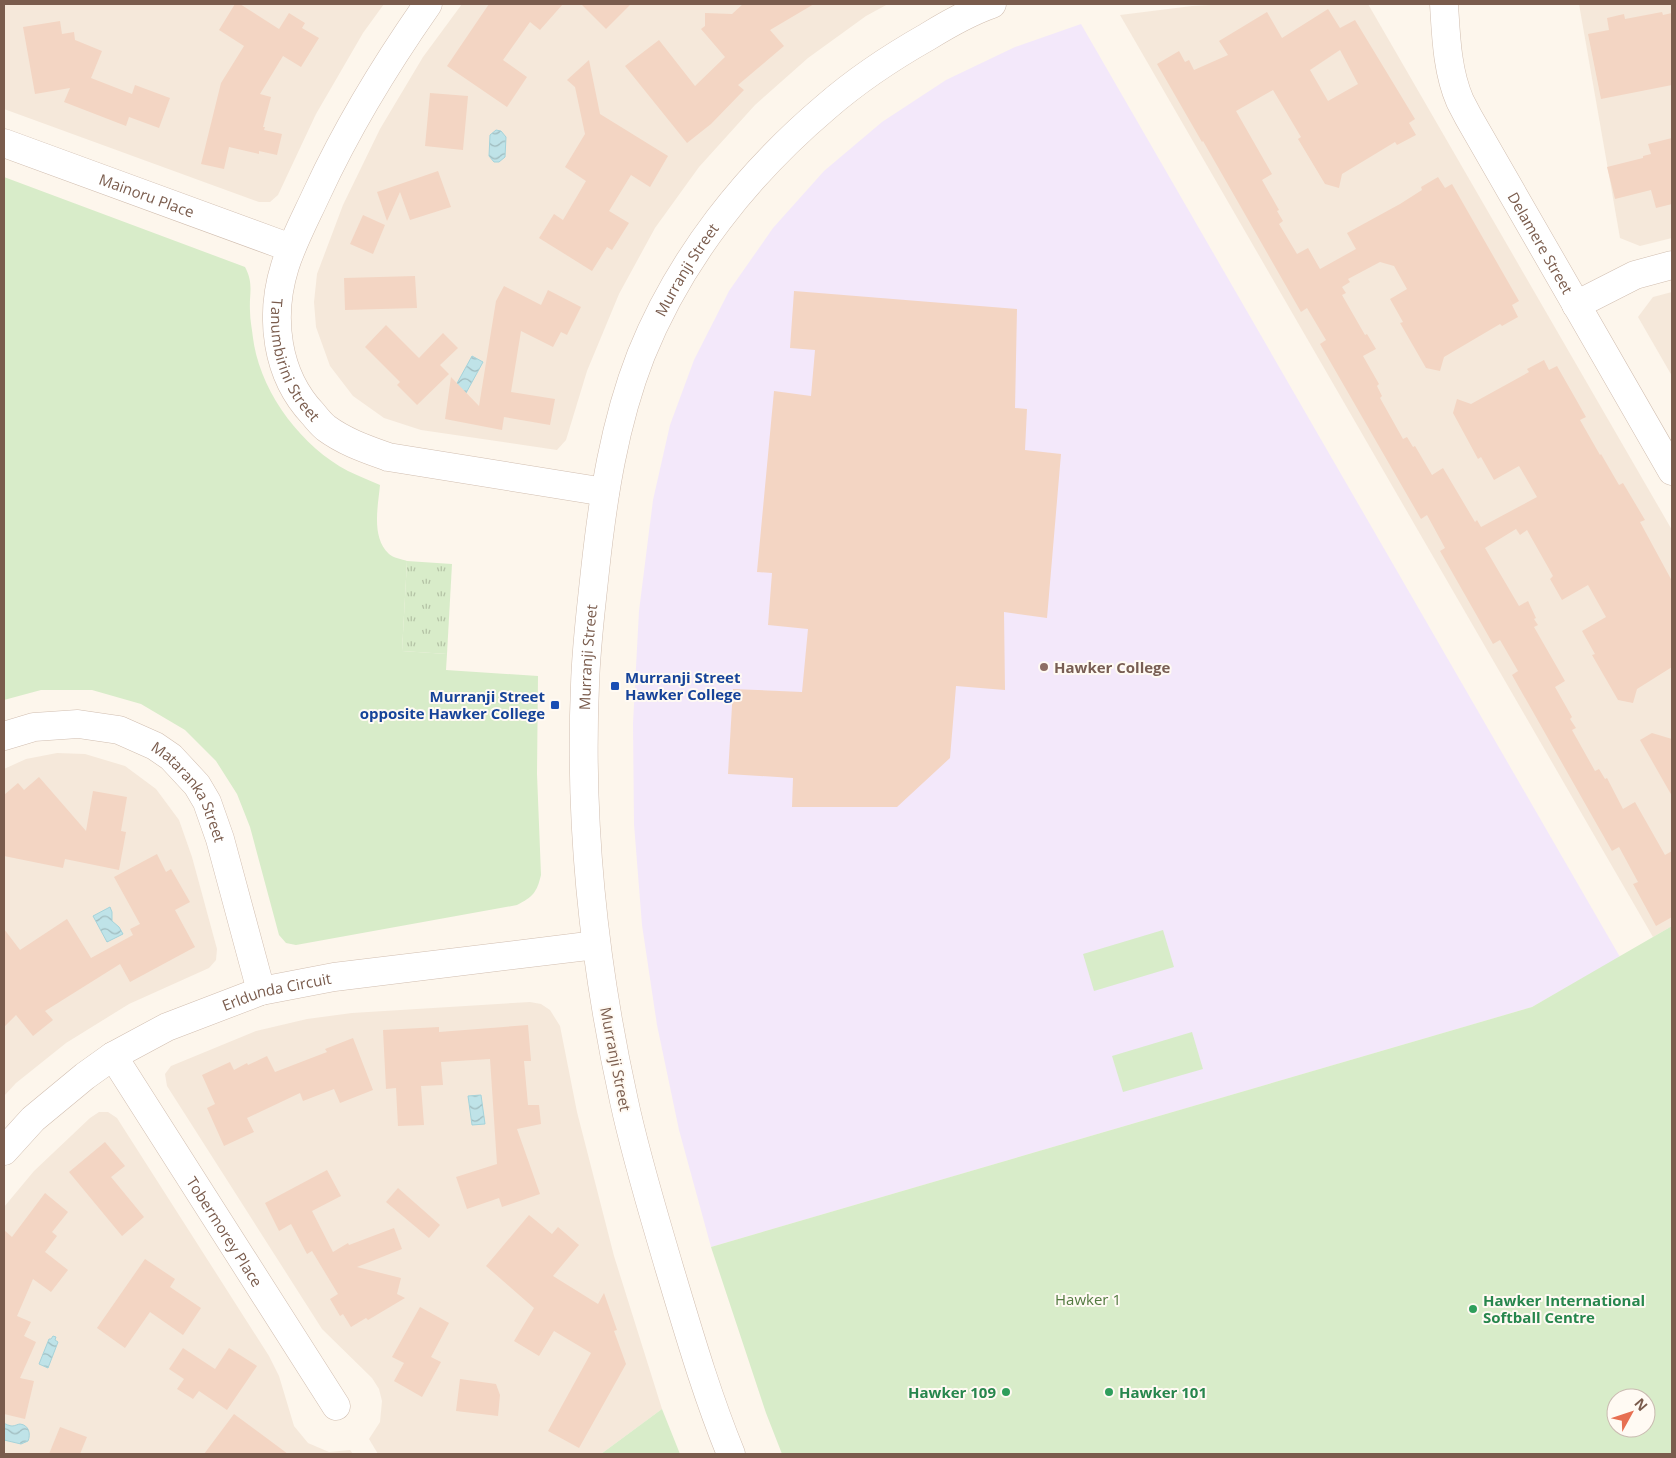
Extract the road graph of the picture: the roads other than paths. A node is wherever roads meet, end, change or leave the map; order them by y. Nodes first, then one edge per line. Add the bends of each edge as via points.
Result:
1 (428, 4) edge
2 (992, 4) edge
3 (1444, 4) edge
4 (4, 143) edge
5 (291, 248) junction
6 (1672, 265) edge
7 (1576, 305) junction
8 (1672, 471) edge
9 (605, 492) junction
10 (4, 736) edge
11 (596, 944) junction
12 (261, 991) junction
13 (113, 1056) junction
14 (4, 1151) edge
15 (336, 1406) dead end
16 (728, 1447) edge

1 - 5 street, Tanumbirini Street via 359,111 331,161
2 - 9 street, Murranji Street via 952,22 885,61 853,84 794,134 740,191 678,280 642,352 619,422
3 - 7 street, Delamere Street via 1447,47 1460,100
4 - 5 street, Mainoru Place
5 - 9 street, Tanumbirini Street via 277,304 277,340 286,373 302,403 325,427 354,446 388,457
6 - 7 street via 1635,275
7 - 8 street, Delamere Street
9 - 11 street, Murranji Street via 584,690 586,820
10 - 12 street, Mataranka Street via 34,727 78,724 118,730 155,746 171,757 198,785 207,802
11 - 12 street, Erldunda Circuit via 336,976
11 - 16 street, Murranji Street via 624,1101 645,1185 704,1382
12 - 13 street, Erldunda Circuit via 167,1027
13 - 14 street, Erldunda Circuit via 33,1119
13 - 15 street, Tobermorey Place

